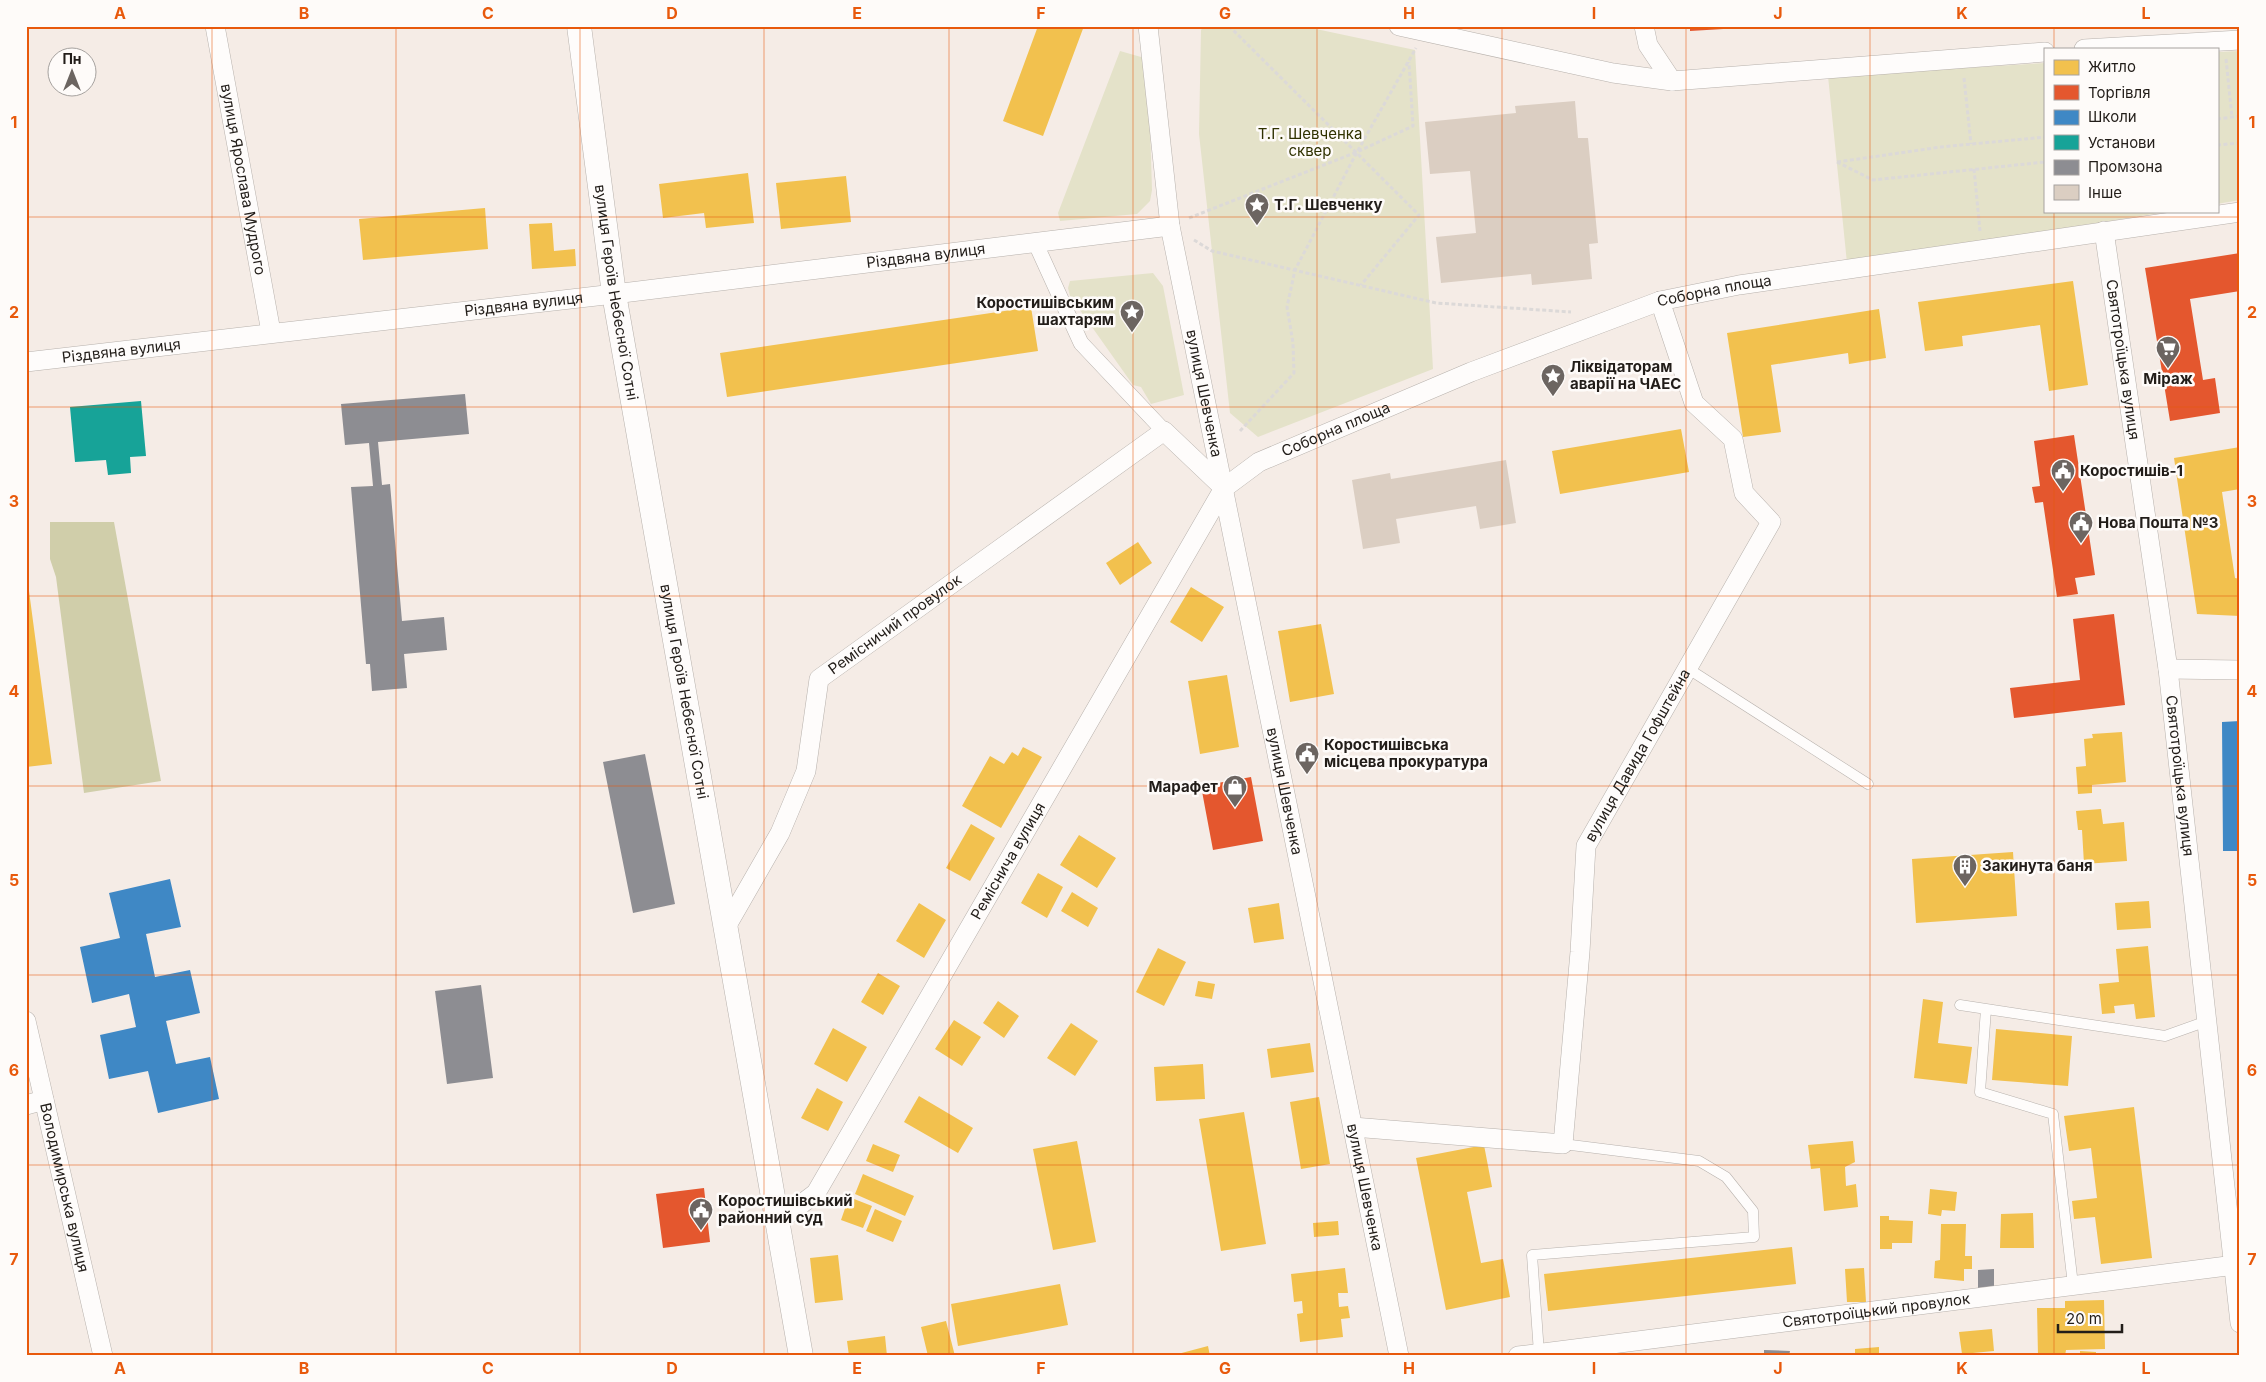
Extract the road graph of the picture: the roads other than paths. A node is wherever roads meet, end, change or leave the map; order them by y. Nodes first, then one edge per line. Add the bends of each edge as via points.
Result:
1 (215, 26) edge
2 (579, 26) edge
3 (1148, 26) edge
4 (1399, 26) edge
5 (1644, 26) edge
6 (2232, 41) edge
7 (2102, 48) edge
8 (2044, 52) edge
9 (1672, 81) junction
10 (2240, 212) edge
11 (1170, 226) junction
12 (2104, 230) junction
13 (1035, 242) junction
14 (614, 294) junction
15 (1660, 301) junction
16 (271, 332) junction
17 (26, 362) edge
18 (1164, 431) junction
19 (1224, 488) junction
20 (1687, 668) junction
21 (2168, 670) junction
22 (2240, 670) edge
23 (1868, 784) dead end
24 (726, 927) junction
25 (1960, 1005) dead end
26 (1986, 1009) junction
27 (26, 1021) edge
28 (2207, 1021) junction
29 (35, 1103) edge
30 (1353, 1127) junction
31 (1563, 1144) junction
32 (778, 1221) junction
33 (2234, 1265) junction
34 (2073, 1285) junction
35 (2240, 1323) edge
36 (1539, 1353) junction
37 (103, 1356) edge
38 (801, 1356) edge
39 (1399, 1356) edge
40 (1518, 1356) edge

1 - 16 street, вулиця Ярослава Мудрого
2 - 14 street, вулиця Героїв Небесної Сотні
3 - 11 street, вулиця Шевченка
4 - 9 street via 1612,73
5 - 9 street via 1648,45
6 - 7 street
8 - 9 street
10 - 12 street, Соборна площа
11 - 13 street, Різдвяна вулиця
11 - 19 street, вулиця Шевченка
12 - 15 street, Соборна площа via 1740,285
12 - 21 street, Святотроїцька вулиця
13 - 14 street, Різдвяна вулиця
13 - 18 street via 1081,343
14 - 16 street, Різдвяна вулиця
14 - 24 street, вулиця Героїв Небесної Сотні
15 - 19 street, Соборна площа via 1471,372 1259,462
15 - 20 street, вулиця Давида Гофштейна via 1694,403 1733,439 1744,493 1770,522
16 - 17 street, Різдвяна вулиця
18 - 19 street
18 - 24 street, Ремісничий провулок via 820,679 806,771 780,833
19 - 30 street, вулиця Шевченка
19 - 32 street, Реміснича вулиця via 816,1193
20 - 23 lane
20 - 31 street, вулиця Давида Гофштейна via 1586,846
21 - 22 street
21 - 28 street, Святотроїцька вулиця
24 - 32 street, вулиця Героїв Небесної Сотні
25 - 26 lane
26 - 28 lane via 2165,1036
26 - 34 lane via 1980,1092 2053,1114
27 - 29 street, Володимирська вулиця
28 - 33 street, Святотроїцька вулиця
29 - 37 street, Володимирська вулиця
30 - 31 street
30 - 39 street, вулиця Шевченка
31 - 36 lane via 1699,1161 1726,1177 1753,1211 1754,1237 1532,1255
32 - 38 street, вулиця Героїв Небесної Сотні
33 - 34 street, Святотроїцький провулок
33 - 35 street, Святотроїцька вулиця
34 - 36 street, Святотроїцький провулок
36 - 40 street, Святотроїцький провулок

